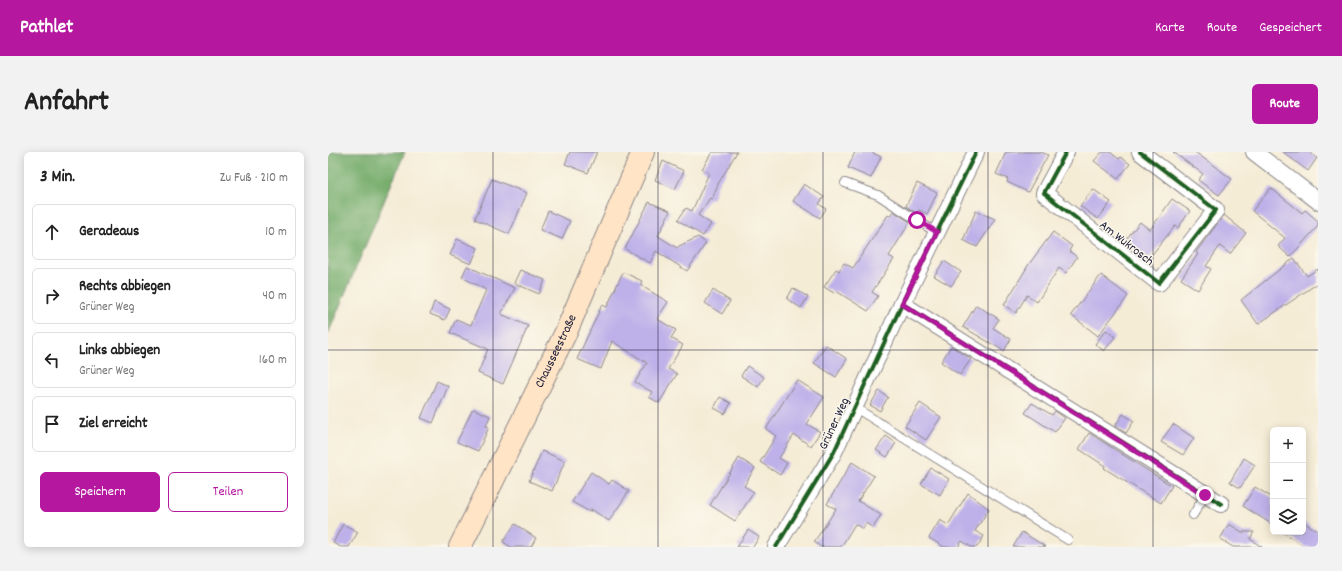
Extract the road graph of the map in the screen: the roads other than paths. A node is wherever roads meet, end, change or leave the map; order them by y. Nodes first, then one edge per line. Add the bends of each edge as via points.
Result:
1 (643, 152) edge
2 (976, 152) edge
3 (1066, 152) edge
4 (1140, 152) edge
5 (1254, 152) edge
6 (845, 183) dead end
7 (1318, 201) edge
8 (937, 232) junction
9 (902, 304) junction
10 (854, 407) junction
11 (1205, 495) junction
12 (1221, 504) dead end
13 (1193, 515) dead end
14 (1068, 540) dead end
15 (460, 547) edge
16 (776, 547) edge

1 - 15 main road, Chausseestraße via 566,332
2 - 8 street, Grüner Weg
3 - 4 street, Am Wukrosch via 1044,193 1160,283 1216,210
5 - 7 street
6 - 8 lane via 878,195
8 - 9 street, Grüner Weg
9 - 10 street, Grüner Weg
9 - 11 street
10 - 14 lane
10 - 16 street, Grüner Weg via 834,452
11 - 12 street
11 - 13 lane

